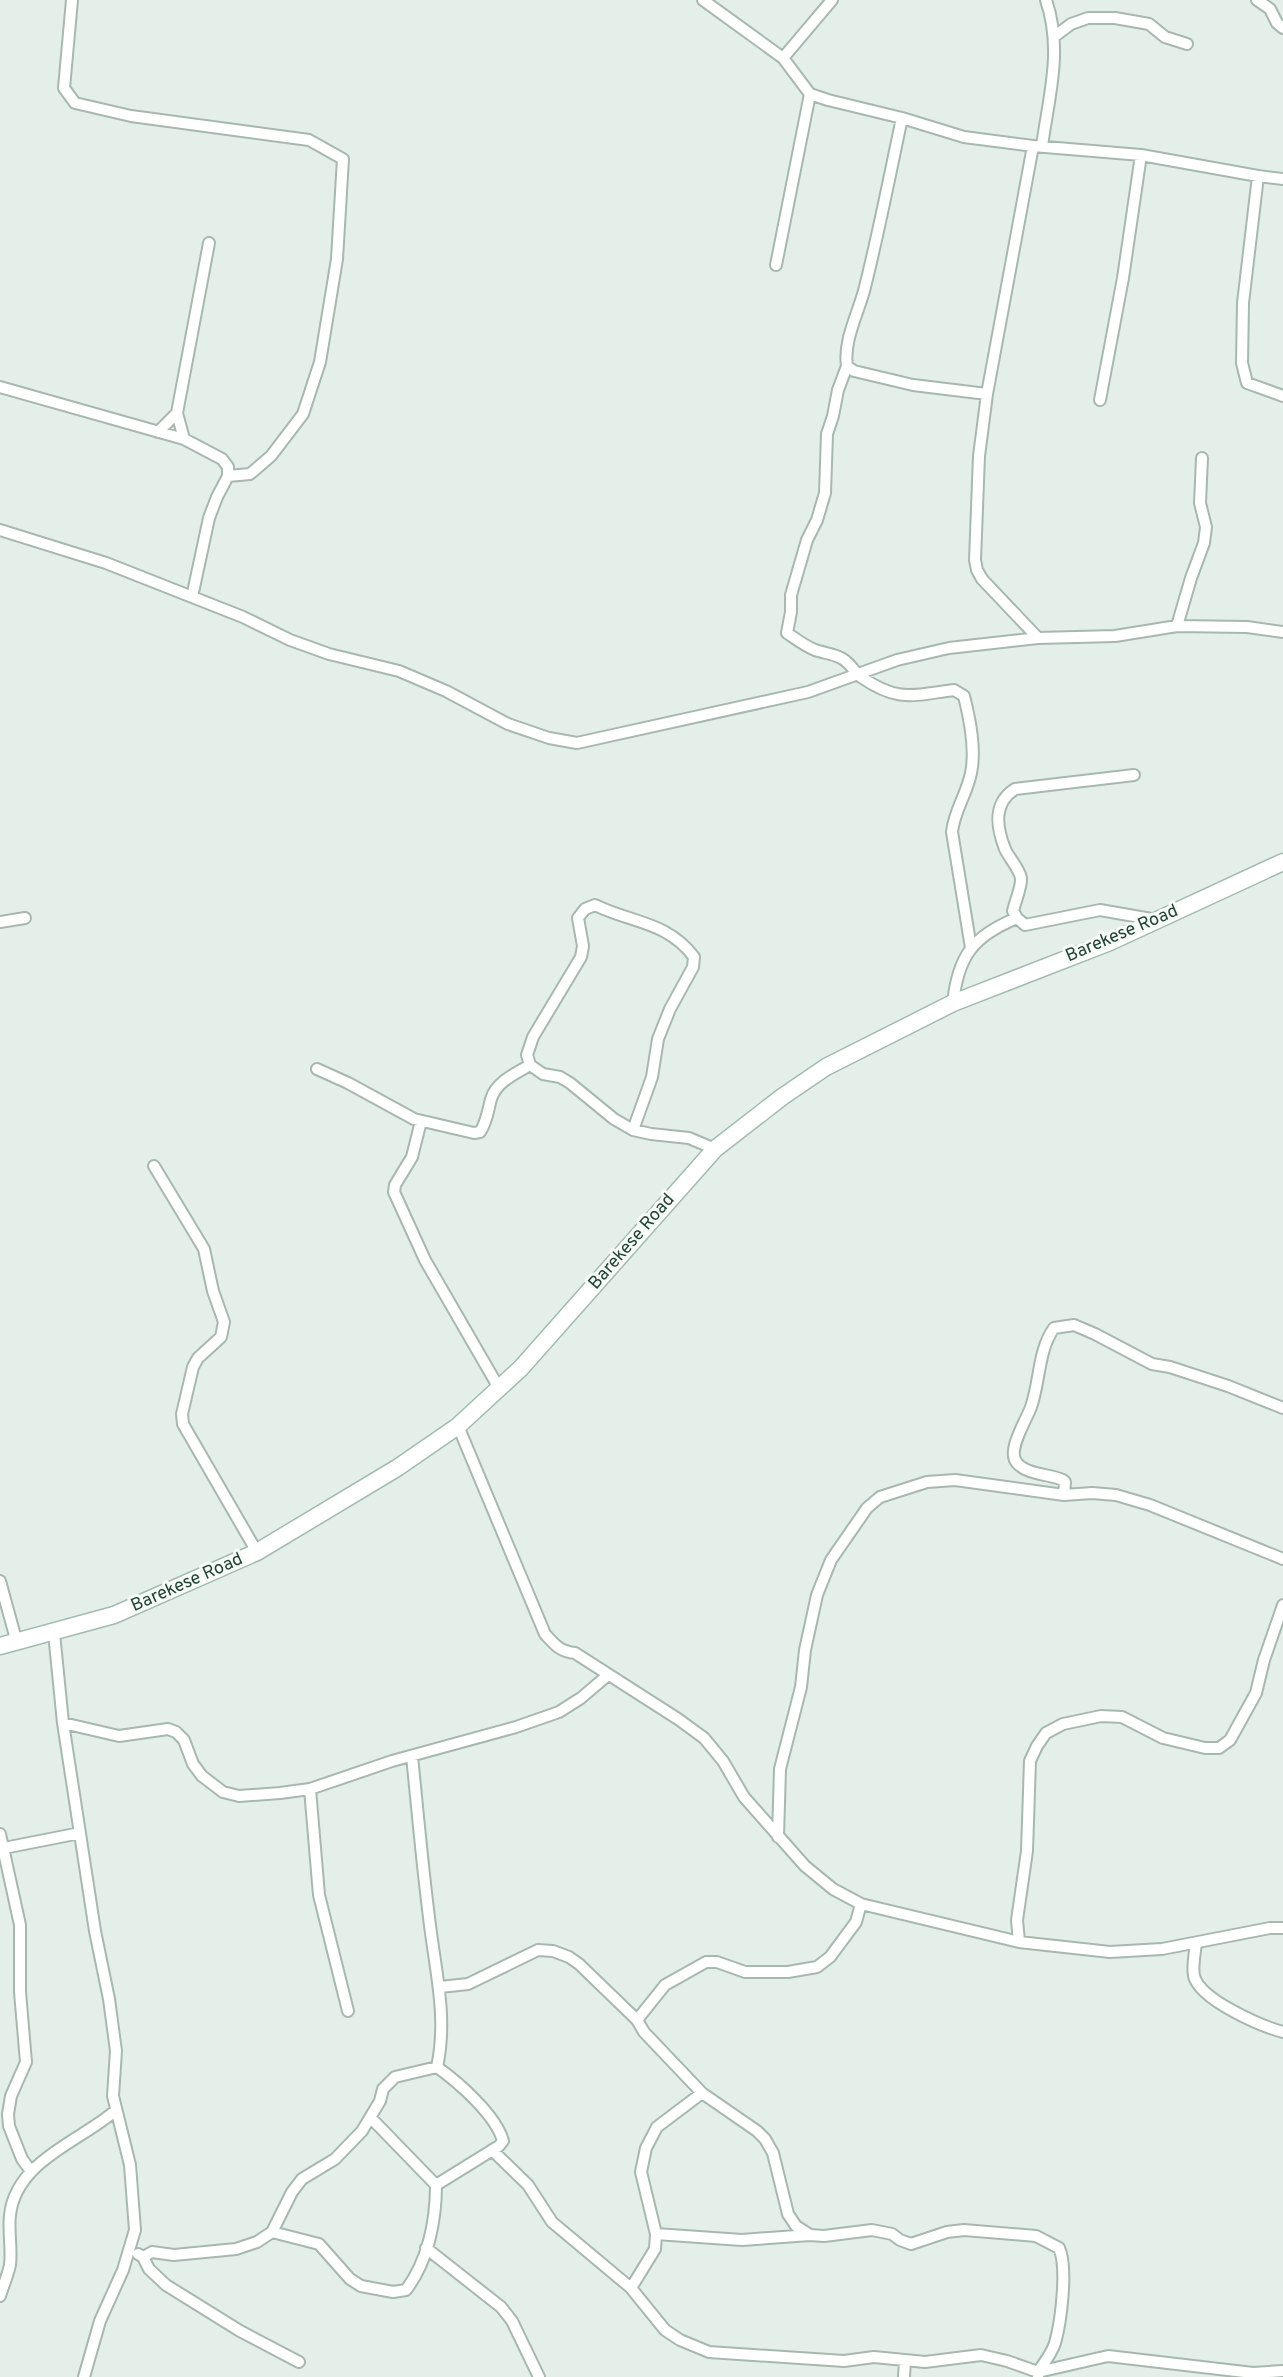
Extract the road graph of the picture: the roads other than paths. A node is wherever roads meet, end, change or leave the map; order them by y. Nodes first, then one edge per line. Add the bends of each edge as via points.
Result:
1 (72, 0) edge
2 (703, 0) edge
3 (832, 0) edge
4 (1046, 0) edge
5 (1257, 0) edge
6 (1273, 5) edge
7 (1283, 28) edge
8 (1055, 36) junction
9 (1186, 44) dead end
10 (783, 58) junction
11 (810, 94) junction
12 (902, 118) junction
13 (1037, 146) junction
14 (1141, 155) junction
15 (1258, 176) junction
16 (1283, 178) edge
17 (209, 243) dead end
18 (776, 265) dead end
19 (847, 366) junction
20 (0, 387) edge
21 (986, 394) junction
22 (1283, 396) edge
23 (1100, 400) dead end
24 (177, 413) junction
25 (158, 432) junction
26 (184, 439) junction
27 (1202, 458) dead end
28 (228, 476) junction
29 (0, 530) edge
30 (192, 597) junction
31 (1177, 626) junction
32 (1283, 632) edge
33 (1038, 638) junction
34 (857, 674) junction
35 (1134, 775) dead end
36 (1283, 862) edge
37 (25, 918) dead end
38 (1017, 918) junction
39 (1157, 920) junction
40 (0, 922) edge
41 (971, 948) junction
42 (953, 1003) junction
43 (530, 1065) junction
44 (317, 1069) dead end
45 (421, 1121) junction
46 (634, 1130) junction
47 (715, 1149) junction
48 (153, 1166) dead end
49 (499, 1388) junction
50 (1283, 1408) edge
51 (458, 1426) junction
52 (1064, 1495) junction
53 (257, 1552) junction
54 (1283, 1559) edge
55 (0, 1581) edge
56 (1283, 1605) edge
57 (54, 1633) junction
58 (17, 1643) junction
59 (0, 1646) edge
60 (608, 1675) junction
61 (63, 1723) junction
62 (412, 1756) junction
63 (310, 1789) junction
64 (80, 1833) junction
65 (0, 1834) edge
66 (778, 1837) junction
67 (4, 1849) junction
68 (861, 1904) junction
69 (1283, 1928) edge
70 (1019, 1942) junction
71 (1196, 1942) junction
72 (440, 1987) junction
73 (348, 2011) dead end
74 (637, 2020) junction
75 (1283, 2032) edge
76 (437, 2067) junction
77 (702, 2093) junction
78 (115, 2112) junction
79 (371, 2118) junction
80 (492, 2150) junction
81 (30, 2170) junction
82 (436, 2185) junction
83 (272, 2232) junction
84 (656, 2234) junction
85 (810, 2235) junction
86 (426, 2248) junction
87 (129, 2249) junction
88 (143, 2257) junction
89 (631, 2288) junction
90 (0, 2296) edge
91 (905, 2360) junction
92 (299, 2362) dead end
93 (1283, 2371) edge
94 (1038, 2374) edge
95 (1252, 2375) edge
96 (84, 2377) edge
97 (539, 2377) edge
98 (904, 2377) edge

1 - 28 street via 64,88 75,103 131,116 309,140 344,159 337,259 320,362 303,414 271,456 250,474
2 - 10 street
3 - 10 street
4 - 8 street
5 - 6 street
6 - 7 street via 1277,23
8 - 9 street via 1088,18 1115,18 1149,24 1165,37
8 - 13 street
10 - 11 street
11 - 12 street
11 - 18 street
12 - 13 street via 964,136
12 - 19 street via 849,340
13 - 14 street
13 - 21 street
14 - 15 street
14 - 23 street
15 - 16 street
15 - 22 street via 1243,303 1242,363 1247,383
17 - 24 street
19 - 21 street via 913,385
19 - 34 street via 827,434 825,492 791,595 787,633 812,649 841,658
20 - 25 street
21 - 33 street via 979,456 977,570
24 - 25 street
24 - 26 street
25 - 26 street
26 - 28 street via 222,459
27 - 31 street via 1204,543
28 - 30 street via 209,518
29 - 30 street via 106,563
30 - 34 street via 316,649 399,671 508,724 577,743 808,692
31 - 32 street
31 - 33 street via 1115,636
33 - 34 street via 914,655
34 - 41 street via 891,693 911,696 954,690 964,696 973,745 971,773 952,832
35 - 38 street via 1015,789 1005,795 999,804 999,826 1021,876 1013,911
36 - 39 main road, Barekese Road
37 - 40 street
38 - 39 street via 1025,925 1100,910
38 - 41 street via 978,938
39 - 42 main road, Barekese Road
41 - 42 street via 956,979
42 - 47 main road, Barekese Road via 826,1067
43 - 45 street via 496,1088 480,1132
43 - 46 street via 570,1083
43 - 46 street via 527,1055 533,1037 581,957 578,918 585,909 595,905 657,926 688,949 694,957 693,967 659,1039
44 - 45 street
45 - 49 street via 412,1157 394,1192 425,1260
46 - 47 street via 690,1138
47 - 49 main road, Barekese Road
48 - 53 street via 204,1250 224,1322 221,1337 193,1367 183,1424
49 - 51 main road, Barekese Road
50 - 52 street via 1152,1364 1074,1325 1054,1328 1046,1338 1032,1406 1013,1456 1026,1469 1063,1480
51 - 53 main road, Barekese Road
51 - 60 street via 545,1634 559,1649 575,1653
52 - 54 street via 1116,1495
52 - 66 street via 955,1480 927,1482 880,1497 867,1508 831,1560 817,1595 780,1769
53 - 57 main road, Barekese Road via 114,1615
55 - 58 street
56 - 70 street via 1256,1693 1230,1740 1219,1748 1163,1738 1122,1717 1063,1724 1046,1733 1030,1761
57 - 58 main road, Barekese Road
57 - 61 street
58 - 59 main road, Barekese Road
60 - 62 street via 559,1712
60 - 66 street via 704,1738
61 - 63 street via 119,1736 168,1729 176,1732 193,1765 223,1792 239,1796
61 - 64 street
62 - 63 street
62 - 72 street
63 - 73 street via 319,1895
64 - 67 street
64 - 78 street via 116,2051
65 - 67 street
66 - 68 street via 805,1867
67 - 81 street via 20,1925 26,2062 8,2114 22,2160
68 - 70 street
68 - 74 street via 856,1922 817,1967 745,1972 706,1962 665,1985
69 - 71 street
70 - 71 street via 1110,1952
71 - 75 street via 1198,1984 1234,2013
72 - 74 street via 468,1984 538,1950 553,1951 579,1964
72 - 76 street via 442,2043
74 - 77 street
76 - 79 street via 389,2081
76 - 80 street via 493,2119 503,2141
77 - 84 street via 657,2127 646,2148 642,2172
77 - 85 street via 765,2139 773,2153 788,2214
78 - 81 street
78 - 87 street via 130,2165 135,2230
79 - 82 street
79 - 83 street via 335,2159 302,2179
80 - 82 street
80 - 89 street via 528,2185 552,2222
81 - 90 street via 10,2215 10,2265
82 - 86 street
83 - 86 street via 318,2244 350,2279 386,2291 405,2290
83 - 88 street via 236,2249 174,2255 152,2252
84 - 85 street via 742,2240
84 - 89 street via 655,2249
85 - 94 street via 873,2230 911,2244 964,2230 1036,2236 1059,2248 1064,2264 1059,2323 1054,2345
86 - 97 street via 501,2307
87 - 88 street
87 - 96 street
88 - 92 street via 166,2285
89 - 91 street via 665,2330 709,2352
91 - 94 street via 981,2355
91 - 98 street
93 - 95 street
94 - 95 street via 1108,2356

